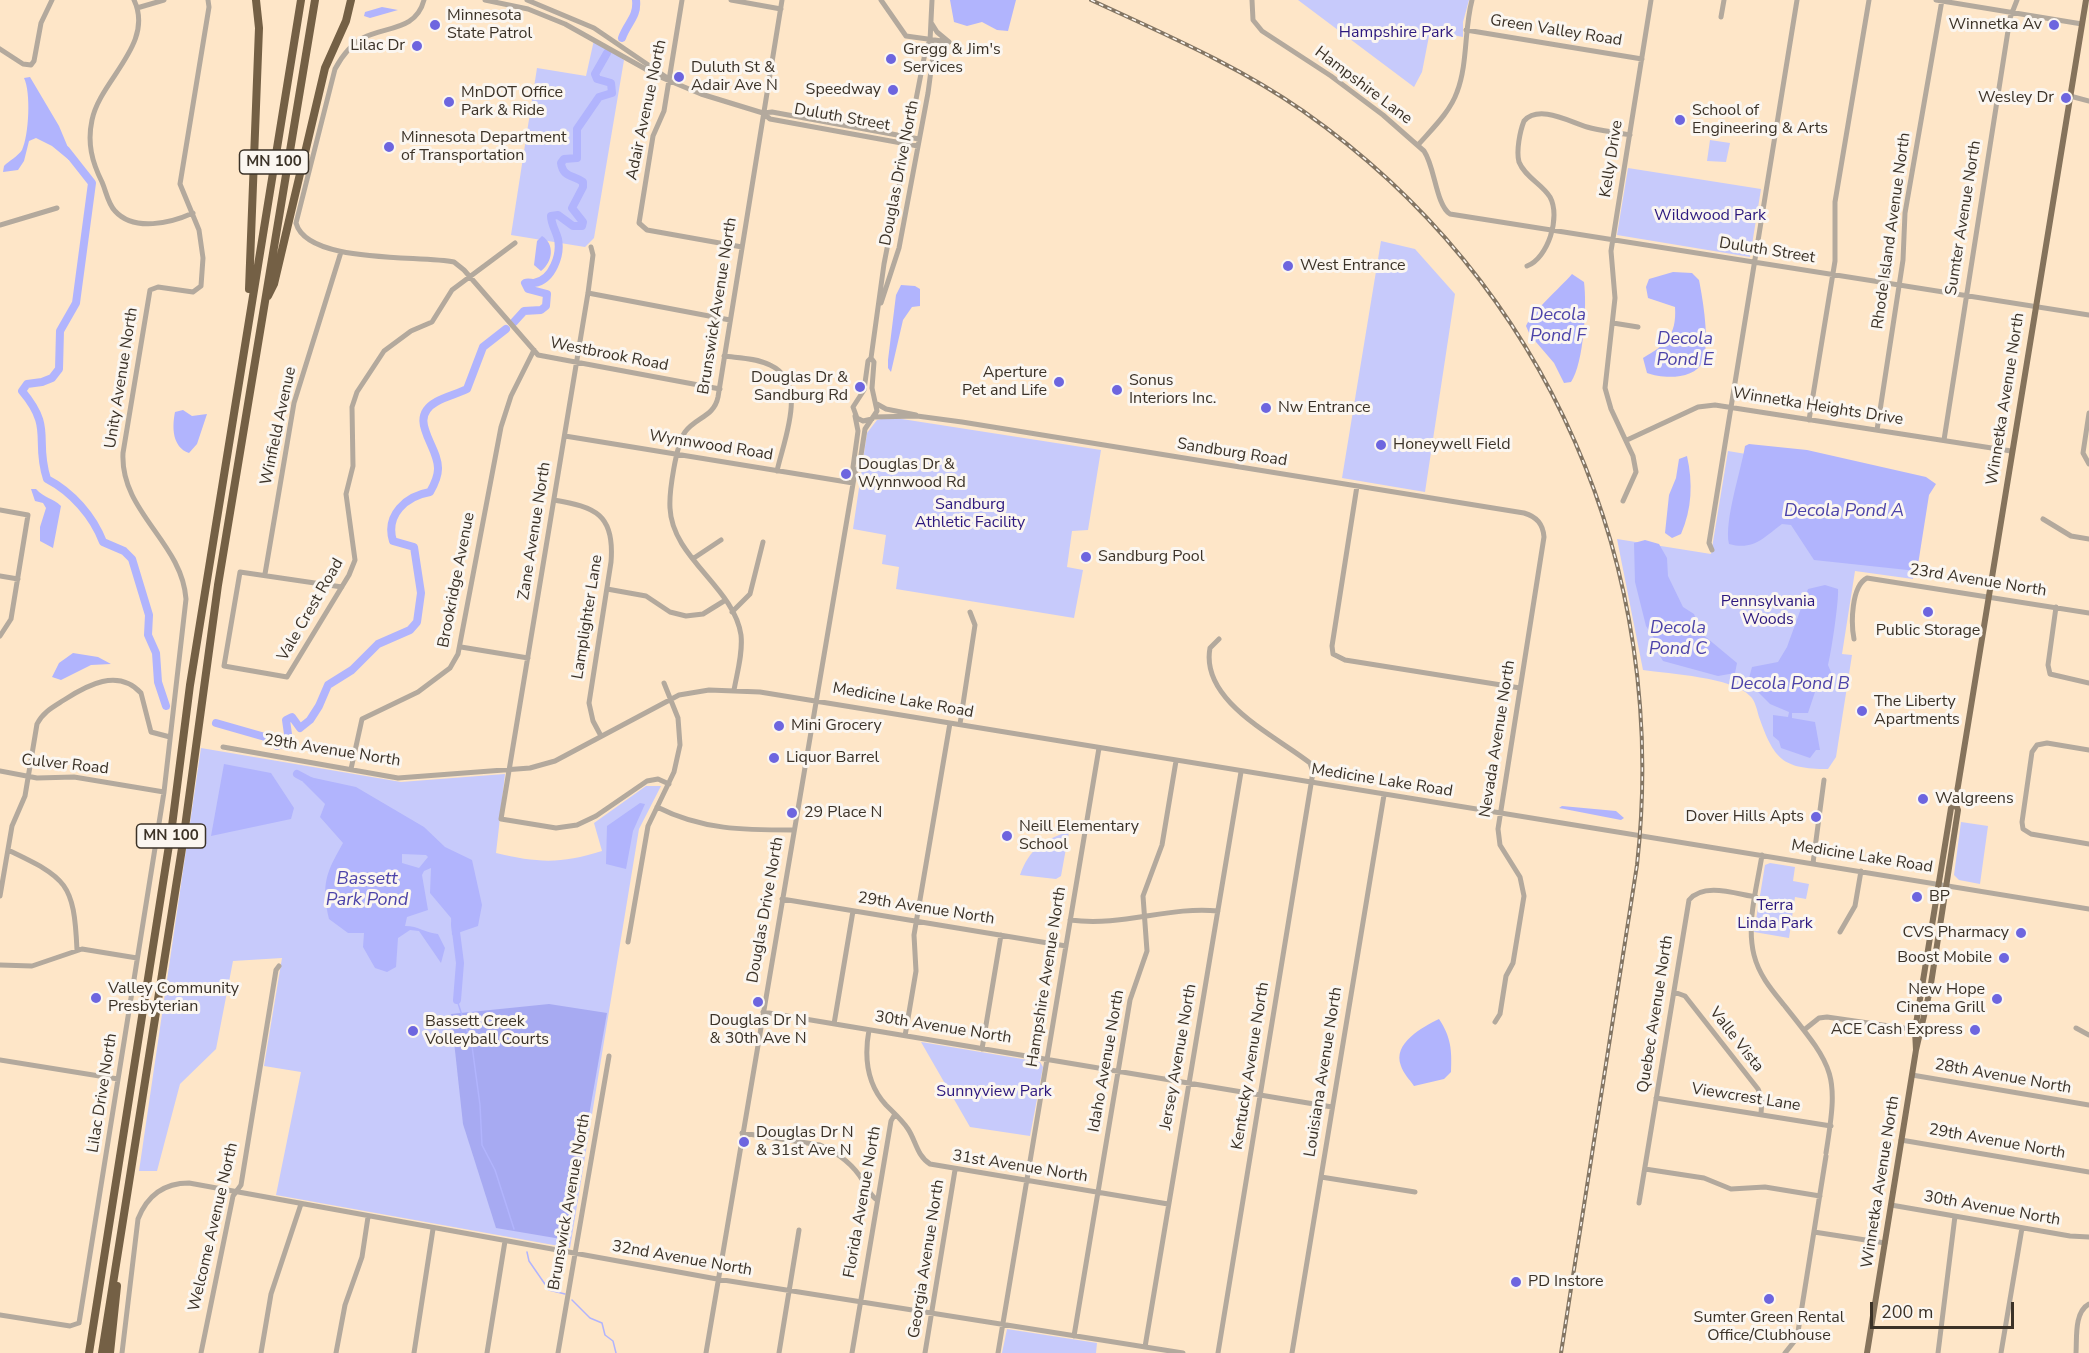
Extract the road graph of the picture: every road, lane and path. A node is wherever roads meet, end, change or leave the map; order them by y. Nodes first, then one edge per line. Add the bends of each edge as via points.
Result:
1 (52, 0) edge
2 (134, 0) edge
3 (164, 0) edge
4 (208, 0) edge
5 (256, 0) edge
6 (301, 0) edge
7 (315, 0) edge
8 (351, 0) edge
9 (424, 0) edge
10 (485, 0) edge
11 (527, 0) edge
12 (682, 0) edge
13 (731, 0) edge
14 (782, 0) edge
15 (881, 0) edge
16 (932, 0) edge
17 (1252, 0) edge
18 (1473, 0) edge
19 (1652, 0) edge
20 (1724, 0) edge
21 (1797, 0) edge
22 (1869, 0) edge
23 (1940, 0) edge
24 (2017, 0) edge
25 (2086, 0) edge
26 (137, 8) junction
27 (781, 9) junction
28 (2013, 12) junction
29 (1721, 17) dead end
30 (931, 20) junction
31 (2082, 24) junction
32 (1466, 30) junction
33 (930, 41) junction
34 (0, 49) edge
35 (1642, 59) junction
36 (670, 80) junction
37 (2070, 96) junction
38 (2089, 101) edge
39 (763, 113) junction
40 (1630, 135) junction
41 (910, 137) junction
42 (919, 142) junction
43 (908, 144) junction
44 (1418, 145) junction
45 (57, 208) dead end
46 (1444, 209) joint
47 (193, 213) junction
48 (0, 225) edge
49 (1551, 230) junction
50 (1613, 240) junction
51 (515, 243) dead end
52 (591, 247) dead end
53 (742, 247) junction
54 (341, 252) junction
55 (1754, 262) junction
56 (1527, 266) dead end
57 (1832, 275) junction
58 (470, 276) junction
59 (1899, 285) junction
60 (588, 293) junction
61 (1966, 296) junction
62 (264, 305) junction
63 (2035, 306) junction
64 (880, 307) junction
65 (2089, 315) edge
66 (730, 320) junction
67 (1613, 323) junction
68 (248, 324) junction
69 (1638, 327) dead end
70 (534, 350) junction
71 (724, 356) junction
72 (871, 358) junction
73 (576, 364) junction
74 (720, 388) junction
75 (858, 399) junction
76 (875, 402) junction
77 (1731, 407) junction
78 (2089, 413) edge
79 (855, 416) junction
80 (917, 416) junction
81 (873, 418) junction
82 (1809, 420) junction
83 (1876, 430) junction
84 (565, 436) junction
85 (1944, 440) junction
86 (1627, 441) junction
87 (2011, 451) junction
88 (678, 454) junction
89 (2087, 462) edge
90 (777, 471) junction
91 (855, 472) junction
92 (853, 483) junction
93 (1357, 486) junction
94 (554, 500) junction
95 (1623, 501) dead end
96 (0, 510) edge
97 (2043, 519) dead end
98 (1540, 523) joint
99 (2089, 539) edge
100 (721, 540) dead end
101 (763, 542) dead end
102 (1712, 550) dead end
103 (694, 558) junction
104 (265, 574) junction
105 (0, 576) edge
106 (18, 579) junction
107 (342, 587) junction
108 (606, 589) junction
109 (1989, 596) junction
110 (724, 601) junction
111 (2056, 607) junction
112 (732, 612) junction
113 (970, 612) dead end
114 (2089, 613) edge
115 (0, 636) edge
116 (1219, 639) dead end
117 (1854, 639) dead end
118 (461, 647) junction
119 (528, 658) junction
120 (2089, 682) edge
121 (664, 683) dead end
122 (1520, 688) junction
123 (734, 690) junction
124 (671, 698) junction
125 (816, 700) junction
126 (950, 723) junction
127 (960, 724) junction
128 (601, 736) junction
129 (170, 737) junction
130 (223, 747) dead end
131 (1099, 748) junction
132 (2089, 750) edge
133 (1176, 761) junction
134 (351, 769) junction
135 (510, 770) junction
136 (0, 771) edge
137 (1240, 772) junction
138 (28, 777) junction
139 (1824, 780) dead end
140 (1311, 783) junction
141 (669, 784) junction
142 (164, 792) junction
143 (1384, 795) junction
144 (1955, 802) junction
145 (657, 807) junction
146 (1500, 814) junction
147 (793, 830) junction
148 (2089, 844) edge
149 (8, 850) junction
150 (1762, 855) junction
151 (1813, 863) junction
152 (1861, 871) junction
153 (1938, 883) junction
154 (1947, 885) junction
155 (0, 896) edge
156 (1756, 897) junction
157 (782, 899) junction
158 (2089, 909) edge
159 (853, 911) junction
160 (1218, 911) junction
161 (1144, 918) junction
162 (1070, 920) junction
163 (916, 921) junction
164 (1840, 932) dead end
165 (1001, 935) junction
166 (628, 942) dead end
167 (1066, 946) junction
168 (77, 950) junction
169 (0, 958) edge
170 (137, 958) junction
171 (0, 965) edge
172 (9, 965) junction
173 (279, 966) dead end
174 (1674, 992) junction
175 (763, 1012) junction
176 (1495, 1022) dead end
177 (834, 1024) junction
178 (2076, 1028) dead end
179 (869, 1030) junction
180 (1804, 1030) junction
181 (1919, 1031) junction
182 (2089, 1035) edge
183 (905, 1036) junction
184 (982, 1049) junction
185 (609, 1056) dead end
186 (1047, 1059) junction
187 (0, 1060) edge
188 (1118, 1071) junction
189 (1912, 1075) junction
190 (118, 1079) junction
191 (1189, 1083) junction
192 (1260, 1095) junction
193 (1656, 1098) junction
194 (2089, 1105) edge
195 (1332, 1107) junction
196 (895, 1114) junction
197 (1761, 1114) junction
198 (1831, 1126) junction
199 (742, 1133) junction
200 (1901, 1140) junction
201 (1645, 1169) junction
202 (955, 1170) junction
203 (2089, 1172) edge
204 (1321, 1177) junction
205 (1026, 1182) junction
206 (238, 1192) junction
207 (1414, 1192) dead end
208 (1098, 1193) junction
209 (1820, 1196) junction
210 (877, 1200) junction
211 (1639, 1203) dead end
212 (301, 1204) junction
213 (1168, 1204) junction
214 (1891, 1206) junction
215 (368, 1216) junction
216 (1955, 1216) junction
217 (2022, 1228) junction
218 (434, 1229) junction
219 (799, 1230) dead end
220 (1814, 1232) junction
221 (2089, 1237) edge
222 (505, 1241) junction
223 (1885, 1243) junction
224 (575, 1254) junction
225 (118, 1255) junction
226 (717, 1279) junction
227 (789, 1290) junction
228 (860, 1302) junction
229 (2089, 1304) edge
230 (931, 1313) junction
231 (0, 1315) edge
232 (1003, 1324) junction
233 (1074, 1336) junction
234 (1145, 1347) junction
235 (89, 1351) edge
236 (102, 1353) edge
237 (110, 1353) edge
238 (122, 1353) edge
239 (201, 1353) edge
240 (261, 1353) edge
241 (336, 1353) edge
242 (414, 1353) edge
243 (487, 1353) edge
244 (558, 1353) edge
245 (706, 1353) edge
246 (779, 1353) edge
247 (852, 1353) edge
248 (925, 1353) edge
249 (998, 1353) edge
250 (1183, 1353) edge
251 (1218, 1353) edge
252 (1292, 1353) edge
253 (1785, 1353) edge
254 (1867, 1353) edge
255 (1938, 1353) edge
256 (2001, 1353) edge
257 (2076, 1353) edge

1 - 34 street via 41,23 34,62 27,66
2 - 26 street
3 - 26 street
4 - 47 street, Unity Avenue North via 180,184
5 - 68 highway via 260,28
6 - 68 highway, MN 100
7 - 62 highway, MN 100
8 - 62 highway via 342,32 325,68 274,284
9 - 54 street, Westbrook Road via 410,22 362,39 348,50 337,65 328,90 296,223 310,242
10 - 36 street, Duluth Street via 528,9 565,24
11 - 36 street, Duluth Street via 594,28
12 - 36 street, Adair Avenue North
13 - 27 street
14 - 27 street, Brunswick Avenue North
15 - 33 street via 906,36
16 - 30 street, Douglas Drive North
17 - 44 street, Hampshire Lane via 1252,20 1262,31 1331,76
18 - 32 street
19 - 35 street, Kelly Drive
20 - 29 street
21 - 55 street
22 - 57 street via 1835,202
23 - 28 street
23 - 59 street, Rhode Island Avenue North via 1905,213
24 - 28 street, Sumter Avenue North
25 - 31 main road, Winnetka Avenue North
26 - 47 street via 136,38 96,105 89,144 95,170 113,210 121,217 154,224
27 - 39 street, Brunswick Avenue North
28 - 31 street
28 - 61 street, Sumter Avenue North
30 - 33 street, Douglas Drive North
30 - 33 street via 949,42
31 - 37 main road, Winnetka Avenue North
32 - 35 street, Green Valley Road
32 - 44 street via 1457,92 1448,110
33 - 41 street, Douglas Drive North
33 - 42 street, Douglas Drive North via 933,61
35 - 40 street, Kelly Drive
36 - 39 street, Duluth Street
36 - 53 street, Adair Avenue North via 663,114 653,136 641,225 647,230
37 - 38 street
37 - 63 main road, Winnetka Avenue North
39 - 41 street, Duluth Street
39 - 43 street, Duluth Street via 788,123
39 - 53 street, Brunswick Avenue North
40 - 49 street via 1561,118 1537,114 1527,117 1522,126 1519,162 1552,202
40 - 50 street, Kelly Drive
41 - 42 street, Duluth Street
41 - 43 street, Douglas Drive North
42 - 43 street, Duluth Street
42 - 64 street, Douglas Drive North via 898,256
43 - 64 street, Douglas Drive North
44 - 46 street, Hampshire Lane via 1431,164
45 - 48 street
46 - 49 street, Duluth Street via 1450,214
47 - 129 street, Unity Avenue North via 203,258 201,286 193,292 158,286 150,290 122,463 129,492 176,560 185,585
49 - 50 street, Duluth Street
49 - 56 street via 1543,255
50 - 55 street, Duluth Street
50 - 67 street, Kelly Drive
51 - 58 street, Vale Crest Road
52 - 60 street, Zane Avenue North
53 - 66 street, Brunswick Avenue North
54 - 58 street, Westbrook Road via 447,261 459,265
54 - 104 street, Winfield Avenue via 294,403
55 - 57 street, Duluth Street
55 - 77 street
57 - 59 street, Duluth Street
57 - 82 street
58 - 70 street, Westbrook Road
58 - 107 street, Vale Crest Road via 445,297 432,322 411,331 384,351 357,392 352,407 354,447 346,506 355,560
59 - 61 street, Duluth Street
59 - 83 street, Rhode Island Avenue North
60 - 66 street
60 - 73 street, Zane Avenue North
61 - 63 street, Duluth Street
61 - 85 street, Sumter Avenue North
62 - 225 highway, MN 100 via 209,643 183,842
63 - 65 street, Duluth Street
63 - 87 main road, Winnetka Avenue North
64 - 72 street, Douglas Drive North
66 - 71 street, Brunswick Avenue North
67 - 69 street
67 - 86 street, Kelly Drive via 1605,388
68 - 235 highway, MN 100
70 - 73 street, Westbrook Road via 538,355
70 - 118 street, Brookridge Avenue via 511,396 501,427
71 - 74 street, Brunswick Avenue North
71 - 90 street via 770,365 788,382 792,404
72 - 75 street, Douglas Drive North via 866,386
72 - 76 street, Douglas Drive North
73 - 74 street, Westbrook Road
73 - 84 street, Zane Avenue North
74 - 88 street, Brunswick Avenue North via 714,409 688,429
75 - 76 street via 865,396
75 - 79 street, Douglas Drive North via 853,406
76 - 80 street, Sandburg Road via 886,409
76 - 81 street, Douglas Drive North via 877,411
77 - 82 street, Winnetka Heights Drive
77 - 86 street, Winnetka Heights Drive via 1698,407
77 - 102 street via 1709,543
78 - 89 street via 2083,453
79 - 81 street via 863,421
79 - 91 street, Douglas Drive North
80 - 81 street, Sandburg Road
80 - 93 street, Sandburg Road
81 - 91 street, Douglas Drive North via 864,432 859,468
82 - 83 street, Winnetka Heights Drive
83 - 85 street, Winnetka Heights Drive
84 - 88 street, Wynnwood Road
84 - 94 street, Zane Avenue North
85 - 87 street, Winnetka Heights Drive
86 - 95 street, Kelly Drive via 1636,472
87 - 109 main road, Winnetka Avenue North
88 - 90 street, Wynnwood Road
88 - 103 street, Brunswick Avenue North via 672,518 679,537
90 - 92 street, Wynnwood Road
91 - 92 street, Douglas Drive North
92 - 125 street, Douglas Drive North
93 - 98 street, Sandburg Road via 1524,513
93 - 122 street via 1333,654 1340,659
94 - 108 street, Lamplighter Lane via 588,506 603,521 612,552
94 - 119 street, Zane Avenue North
96 - 106 street via 28,514
97 - 99 street via 2071,536
98 - 122 street, Nevada Avenue North via 1544,537
100 - 103 street
101 - 112 street via 750,594
103 - 110 street, Brunswick Avenue North
104 - 107 street
104 - 107 street, Vale Crest Road via 240,572 224,666 287,677
105 - 106 street
106 - 115 street via 9,626
108 - 110 street via 646,596 670,612 686,616 703,614
108 - 128 street, Lamplighter Lane via 589,703
109 - 111 street, 23rd Avenue North
109 - 117 street, 23rd Avenue North via 1872,578 1862,580 1852,628
109 - 144 main road, Winnetka Avenue North
110 - 112 street, Brunswick Avenue North
111 - 114 street, 23rd Avenue North
111 - 120 street via 2050,674
112 - 123 street, Brunswick Avenue North via 741,640
113 - 127 street via 975,625
116 - 140 street via 1210,648 1209,663 1221,690 1248,719 1310,763
118 - 119 street
118 - 134 street, Brookridge Avenue via 450,668 435,680 409,698 362,719
119 - 135 street, Zane Avenue North
121 - 124 street
122 - 146 street, Nevada Avenue North
123 - 124 street, Medicine Lake Road via 694,692
123 - 125 street, Medicine Lake Road
124 - 128 street, Medicine Lake Road
124 - 141 street via 678,718 680,746
125 - 126 street, Medicine Lake Road
125 - 147 street, Douglas Drive North
126 - 127 street, Medicine Lake Road
126 - 163 street
127 - 131 street, Medicine Lake Road
128 - 135 street, Medicine Lake Road via 549,764
129 - 138 street via 151,732 141,693 124,682 88,684 42,715
129 - 142 street, Unity Avenue North
130 - 134 street, 29th Avenue North
131 - 133 street, Medicine Lake Road
131 - 162 street, Hampshire Avenue North
132 - 148 street via 2037,745 2032,752 2022,822 2023,829 2031,834
133 - 137 street, Medicine Lake Road
133 - 161 street, Idaho Avenue North via 1161,845 1143,896
134 - 135 street, 29th Avenue North via 398,778
135 - 141 street, Zane Avenue North via 501,819 567,827 587,821 647,781 658,779
136 - 138 street, Culver Road
137 - 140 street, Medicine Lake Road
137 - 160 street, Jersey Avenue North
138 - 142 street, Culver Road via 74,777
138 - 149 street
139 - 151 street
140 - 143 street, Medicine Lake Road
140 - 192 street, Kentucky Avenue North
141 - 145 street
142 - 170 street, Lilac Drive North
143 - 146 street, Medicine Lake Road
143 - 195 street, Louisiana Avenue North
144 - 153 main road, Winnetka Avenue North
144 - 154 main road, Winnetka Avenue North via 1958,810
145 - 147 street via 711,827
145 - 166 street via 645,840
146 - 150 street, Medicine Lake Road
146 - 176 street, Nevada Avenue North via 1500,845 1520,877 1524,896 1513,963
147 - 157 street, Douglas Drive North
149 - 155 street
149 - 168 street via 45,868 63,883 76,914
150 - 151 street, Medicine Lake Road
150 - 156 street
151 - 152 street, Medicine Lake Road
152 - 153 street, Medicine Lake Road
152 - 164 street via 1855,906
153 - 154 street, Medicine Lake Road
153 - 181 main road, Winnetka Avenue North
154 - 158 street, Medicine Lake Road
154 - 181 main road, Winnetka Avenue North
156 - 174 street, Quebec Avenue North via 1709,890 1693,895 1687,907
156 - 180 street via 1752,944 1758,967
157 - 159 street, 29th Avenue North
157 - 175 street, Douglas Drive North
159 - 163 street, 29th Avenue North
159 - 177 street
160 - 161 street via 1193,910
160 - 191 street, Jersey Avenue North
161 - 162 street via 1097,923
161 - 188 street, Idaho Avenue North via 1147,951 1132,991
162 - 167 street, Hampshire Avenue North
163 - 165 street, 29th Avenue North
163 - 183 street via 916,971
165 - 167 street, 29th Avenue North
165 - 184 street
167 - 186 street, Hampshire Avenue North
168 - 170 street
168 - 172 street via 32,966
169 - 172 street
170 - 190 street, Lilac Drive North
171 - 172 street
173 - 206 street, Welcome Avenue North
174 - 193 street, Quebec Avenue North
174 - 197 street, Valle Vista via 1684,996 1761,1094
175 - 177 street, 30th Avenue North
175 - 199 street, Douglas Drive North
177 - 179 street, 30th Avenue North
178 - 182 street
179 - 183 street, 30th Avenue North
179 - 196 street, Florida Avenue North via 866,1053 870,1080
180 - 181 street via 1819,1018 1827,1017
180 - 198 street via 1829,1069 1834,1096
181 - 189 main road, Winnetka Avenue North
183 - 184 street, 30th Avenue North
184 - 186 street, 30th Avenue North
185 - 224 street, Brunswick Avenue North
186 - 188 street, 30th Avenue North
186 - 205 street, Hampshire Avenue North
187 - 190 street
188 - 191 street, 30th Avenue North
188 - 208 street, Idaho Avenue North
189 - 194 street, 28th Avenue North
189 - 200 main road, Winnetka Avenue North
190 - 231 street, Lilac Drive North via 79,1320 76,1326
191 - 192 street, 30th Avenue North
191 - 213 street, Jersey Avenue North
192 - 195 street, 30th Avenue North
192 - 251 street, Kentucky Avenue North
193 - 197 street, Viewcrest Lane
193 - 201 street, Quebec Avenue North
195 - 204 street, Louisiana Avenue North
196 - 202 street, 31st Avenue North via 925,1161
196 - 210 street, Florida Avenue North
197 - 198 street, Viewcrest Lane
198 - 209 street
199 - 210 street via 831,1150 852,1167
199 - 226 street, Douglas Drive North
200 - 203 street, 29th Avenue North
200 - 214 main road, Winnetka Avenue North
201 - 209 street via 1704,1178 1731,1189 1765,1187
201 - 211 street, Quebec Avenue North
202 - 205 street, 31st Avenue North
202 - 230 street, Georgia Avenue North
204 - 207 street
204 - 252 street, Louisiana Avenue North
205 - 208 street, 31st Avenue North
205 - 232 street, Hampshire Avenue North
206 - 212 street, 32nd Avenue North
206 - 238 street, 32nd Avenue North via 178,1183 157,1191 142,1208
206 - 239 street, Welcome Avenue North via 233,1196
208 - 213 street, 31st Avenue North
208 - 233 street, Idaho Avenue North
209 - 220 street
210 - 228 street, Florida Avenue North
212 - 215 street, 32nd Avenue North
212 - 240 street via 271,1294
213 - 234 street, Jersey Avenue North
214 - 216 street, 30th Avenue North
214 - 223 main road, Winnetka Avenue North
215 - 218 street, 32nd Avenue North
215 - 241 street via 362,1257 345,1305
216 - 217 street, 30th Avenue North
216 - 255 street
217 - 221 street, 30th Avenue North
217 - 256 street
218 - 222 street, 32nd Avenue North
218 - 242 street
219 - 227 street
220 - 223 street
220 - 253 street via 1797,1338
222 - 224 street, 32nd Avenue North
222 - 243 street
223 - 254 main road, Winnetka Avenue North
224 - 226 street, 32nd Avenue North
224 - 244 street, Brunswick Avenue North
225 - 236 highway, MN 100
225 - 237 highway
226 - 227 street, 32nd Avenue North
226 - 245 street, Douglas Drive North
227 - 228 street, 32nd Avenue North
227 - 246 street
228 - 230 street, 32nd Avenue North
228 - 247 street, Florida Avenue North
229 - 257 street via 2079,1316
230 - 232 street, 32nd Avenue North
230 - 248 street, Georgia Avenue North
232 - 233 street, 32nd Avenue North
232 - 249 street, Hampshire Avenue North
233 - 234 street, 32nd Avenue North
234 - 250 street, 32nd Avenue North

